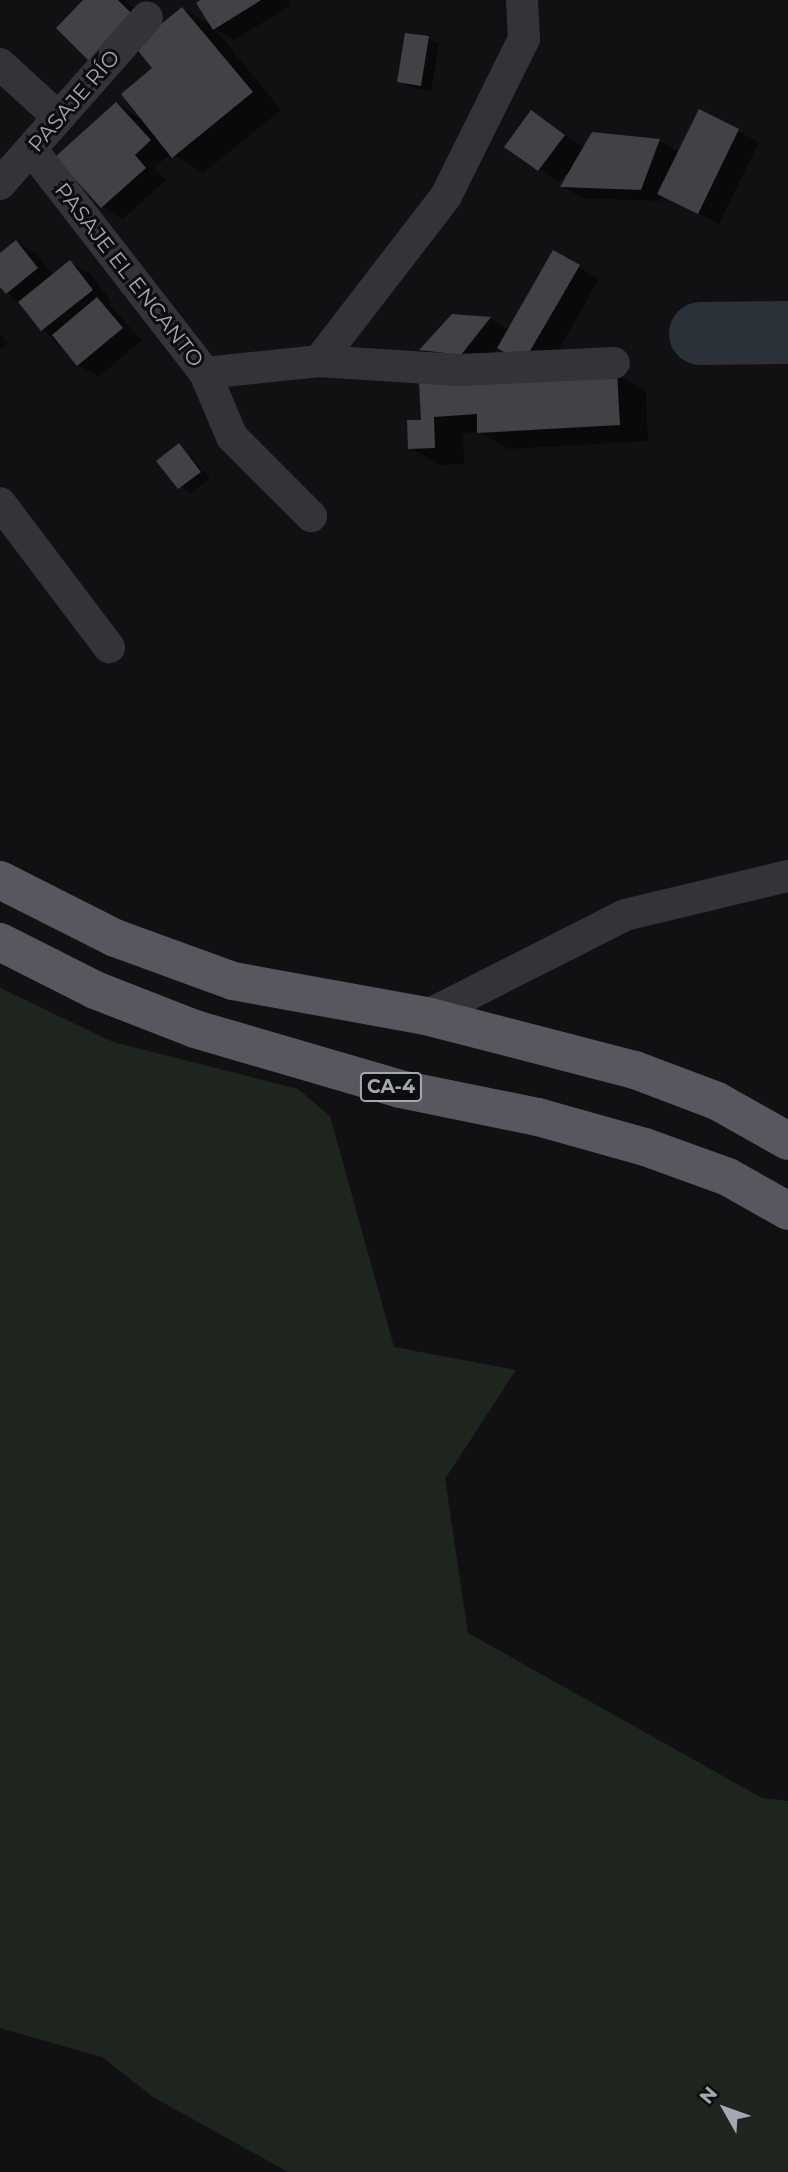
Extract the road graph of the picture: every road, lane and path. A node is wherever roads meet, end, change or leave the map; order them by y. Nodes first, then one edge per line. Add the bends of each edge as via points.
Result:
1 (522, 0) edge
2 (147, 17) dead end
3 (0, 64) edge
4 (58, 117) junction
5 (33, 150) junction
6 (0, 184) edge
7 (319, 360) junction
8 (614, 363) dead end
9 (205, 373) junction
10 (0, 503) edge
11 (311, 516) dead end
12 (109, 647) dead end
13 (788, 876) edge
14 (0, 880) edge
15 (0, 942) edge
16 (426, 1016) junction
17 (788, 1141) edge
18 (788, 1211) edge

1 - 7 street via 524,39 446,196
2 - 4 street, PASAJE RÍO
3 - 4 street
4 - 5 street, PASAJE RÍO
5 - 6 street, PASAJE RÍO
5 - 9 street, PASAJE EL ENCANTO
7 - 8 street, PASAJE EL ENCANTO via 459,370
7 - 9 street, PASAJE EL ENCANTO
9 - 11 street via 232,437
10 - 12 street
13 - 16 street via 625,915
14 - 16 highway via 115,938 233,981
15 - 18 highway, CA-4 via 95,990 195,1029 400,1089 538,1117 645,1147 727,1177
16 - 17 highway via 635,1070 717,1101

